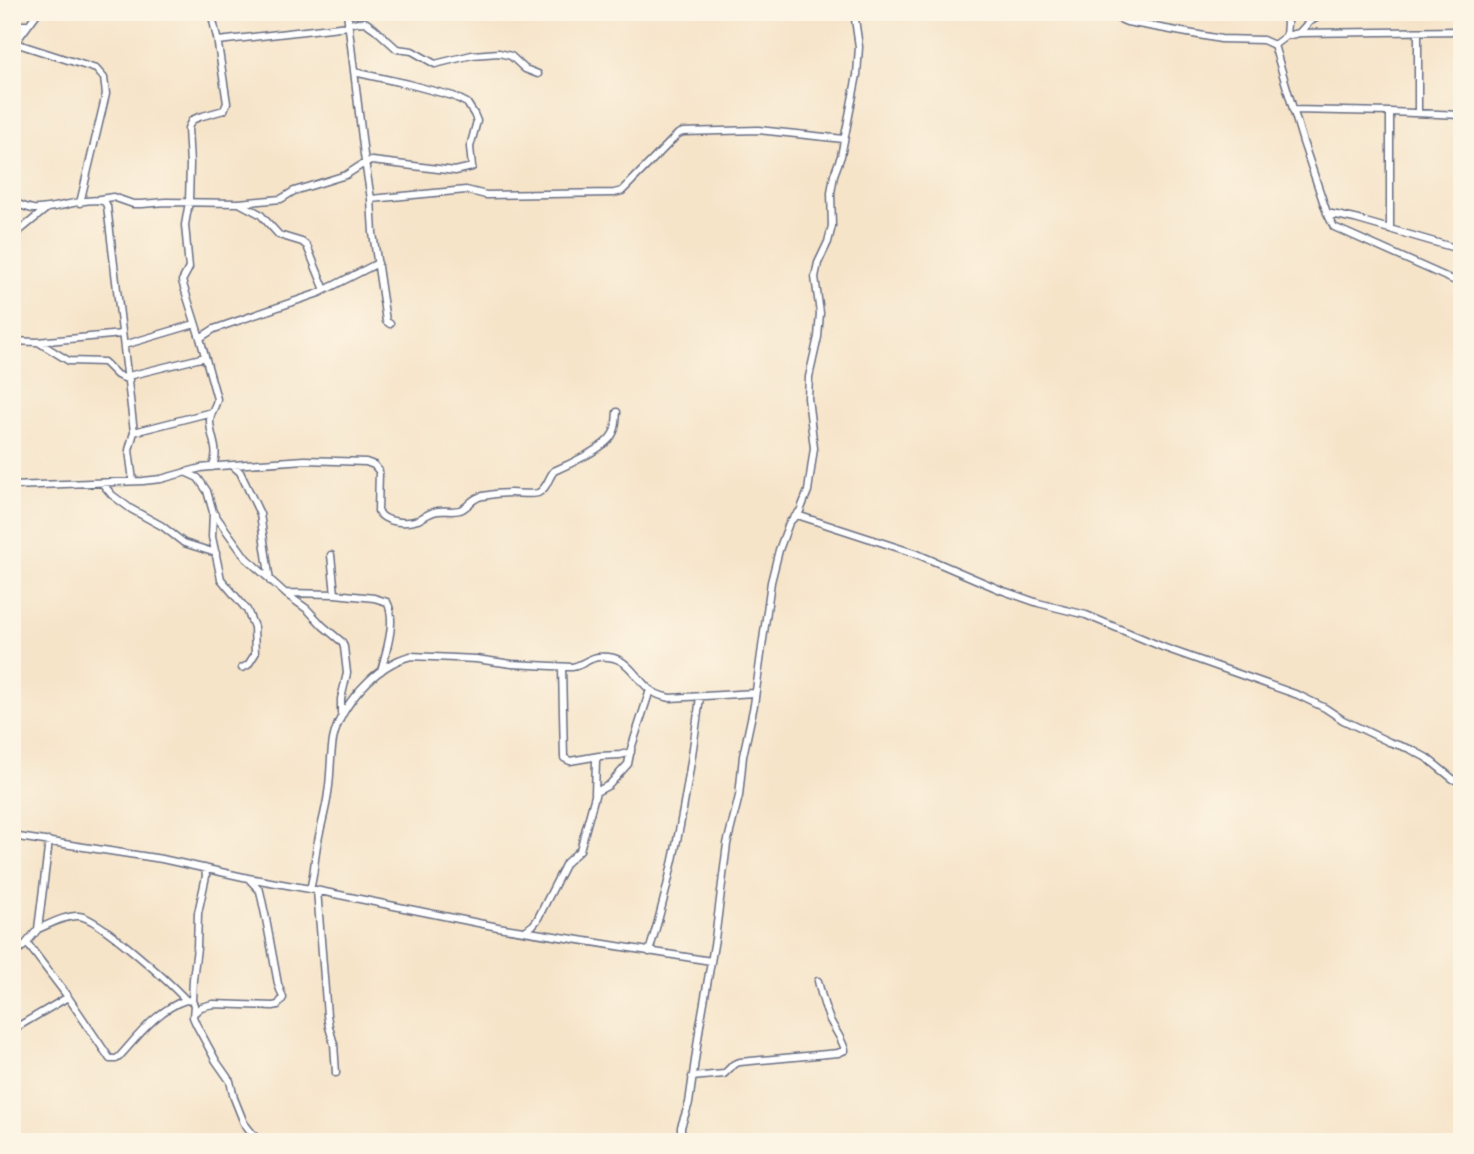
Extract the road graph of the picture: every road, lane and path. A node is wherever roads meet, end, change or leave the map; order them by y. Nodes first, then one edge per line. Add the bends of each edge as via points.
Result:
1 (38, 12) edge
2 (211, 12) edge
3 (347, 12) edge
4 (854, 12) edge
5 (1103, 12) edge
6 (1285, 12) edge
7 (1327, 12) edge
8 (348, 24) junction
9 (12, 25) edge
10 (28, 25) junction
11 (1462, 32) edge
12 (1299, 33) junction
13 (1418, 33) junction
14 (1286, 36) junction
15 (218, 41) junction
16 (13, 45) edge
17 (1274, 45) junction
18 (354, 72) junction
19 (538, 74) dead end
20 (1293, 110) junction
21 (1390, 112) junction
22 (1418, 113) junction
23 (1461, 116) edge
24 (844, 139) junction
25 (366, 162) junction
26 (100, 199) junction
27 (372, 199) junction
28 (12, 202) edge
29 (189, 202) junction
30 (80, 203) junction
31 (239, 203) junction
32 (48, 208) junction
33 (1327, 213) junction
34 (1462, 229) edge
35 (1390, 230) junction
36 (12, 237) edge
37 (1462, 250) edge
38 (1462, 260) edge
39 (378, 262) junction
40 (1461, 284) edge
41 (325, 290) junction
42 (195, 324) junction
43 (390, 324) dead end
44 (122, 334) junction
45 (200, 338) junction
46 (12, 341) edge
47 (37, 342) junction
48 (124, 345) junction
49 (205, 357) junction
50 (128, 378) junction
51 (212, 412) junction
52 (617, 412) dead end
53 (134, 432) junction
54 (230, 465) junction
55 (212, 467) junction
56 (185, 472) junction
57 (133, 481) junction
58 (102, 483) junction
59 (12, 486) edge
60 (213, 512) junction
61 (797, 515) junction
62 (216, 553) junction
63 (331, 555) dead end
64 (270, 581) junction
65 (285, 593) junction
66 (335, 594) junction
67 (562, 667) junction
68 (242, 668) dead end
69 (381, 671) junction
70 (650, 690) junction
71 (755, 693) junction
72 (700, 696) junction
73 (341, 718) junction
74 (631, 752) junction
75 (598, 756) junction
76 (1462, 783) edge
77 (595, 794) junction
78 (12, 836) edge
79 (49, 841) junction
80 (205, 868) junction
81 (248, 878) junction
82 (313, 889) junction
83 (38, 929) junction
84 (525, 931) junction
85 (27, 943) junction
86 (649, 951) junction
87 (12, 954) edge
88 (711, 961) junction
89 (818, 981) dead end
90 (68, 997) junction
91 (189, 1000) junction
92 (194, 1013) junction
93 (12, 1030) edge
94 (337, 1073) dead end
95 (692, 1077) junction
96 (259, 1142) edge
97 (681, 1142) edge

1 - 10 street
2 - 15 street
3 - 8 street
4 - 24 street via 858,75
5 - 17 street via 1127,22
6 - 14 street
7 - 12 street
8 - 15 street
8 - 18 street
8 - 19 street via 365,22 400,51 412,51 435,64 499,53
9 - 10 street
10 - 16 street
11 - 13 street
12 - 13 street
12 - 14 street
13 - 22 street
14 - 17 street
15 - 29 street via 227,103 224,110 192,120 188,128
16 - 30 street via 96,69 104,78 106,94
17 - 20 street
18 - 25 street
18 - 25 street via 453,96 467,103 477,121 470,169
20 - 21 street
20 - 33 street
21 - 22 street
21 - 35 street
22 - 23 street
23 - 34 street
24 - 27 street via 758,130 683,132 622,191 614,193 486,195 466,190
24 - 61 street via 831,193 832,226 816,277 820,313 808,398 814,448 808,491
25 - 27 street
25 - 31 street via 346,175 281,199
26 - 29 street via 113,197 133,204
26 - 30 street
26 - 44 street via 108,210
27 - 39 street
28 - 32 street
29 - 31 street
29 - 42 street via 185,225 189,268 182,285
30 - 32 street
31 - 41 street via 260,214 279,235 307,246
32 - 36 street
33 - 35 street
33 - 40 street via 1339,231
35 - 37 street
38 - 40 street
39 - 41 street
39 - 43 street
41 - 45 street
42 - 45 street
42 - 48 street
44 - 47 street
44 - 48 street
45 - 49 street
46 - 47 street
47 - 50 street via 69,361 104,362 117,375
48 - 50 street
49 - 50 street
49 - 51 street via 217,399
50 - 53 street
51 - 53 street
51 - 55 street via 209,419 216,457
52 - 54 street via 611,438 550,474 541,491 477,497 460,510 437,511 413,521 380,515 379,471 374,464 305,460
53 - 57 street via 129,450
54 - 55 street
54 - 64 street via 240,472 259,509
55 - 56 street
56 - 57 street
56 - 60 street via 203,484
57 - 58 street
58 - 59 street
58 - 62 street via 131,509 184,543
60 - 62 street
60 - 64 street via 246,558
61 - 71 street via 789,523 771,582
61 - 76 street via 862,534 1001,590 1086,615 1313,701 1343,720 1427,758
62 - 68 street via 221,579 247,610 254,627 254,654
63 - 66 street
64 - 65 street
65 - 66 street
65 - 73 street via 342,642 347,673
66 - 69 street via 387,602 390,632
67 - 69 street via 411,656
67 - 70 street via 577,667 596,657 613,659 629,666
67 - 75 street via 564,758
69 - 73 street via 357,692
70 - 72 street via 670,698
70 - 74 street
71 - 72 street
71 - 88 street
72 - 86 street via 681,828
73 - 82 street via 333,740
74 - 75 street
74 - 77 street via 628,764
75 - 77 street
77 - 84 street via 580,850 566,863 537,920
78 - 79 street
79 - 80 street
79 - 83 street
80 - 81 street
80 - 91 street
81 - 82 street
81 - 92 street via 260,891 283,998 273,1006 213,1004
82 - 84 street
82 - 94 street
83 - 85 street
83 - 91 street via 68,917 88,918
84 - 86 street
85 - 87 street
85 - 90 street
86 - 88 street
88 - 95 street
89 - 95 street via 845,1050 740,1062 724,1074
90 - 91 street via 113,1060 175,1003
90 - 93 street
91 - 92 street
92 - 96 street via 230,1081 244,1123
95 - 97 street

